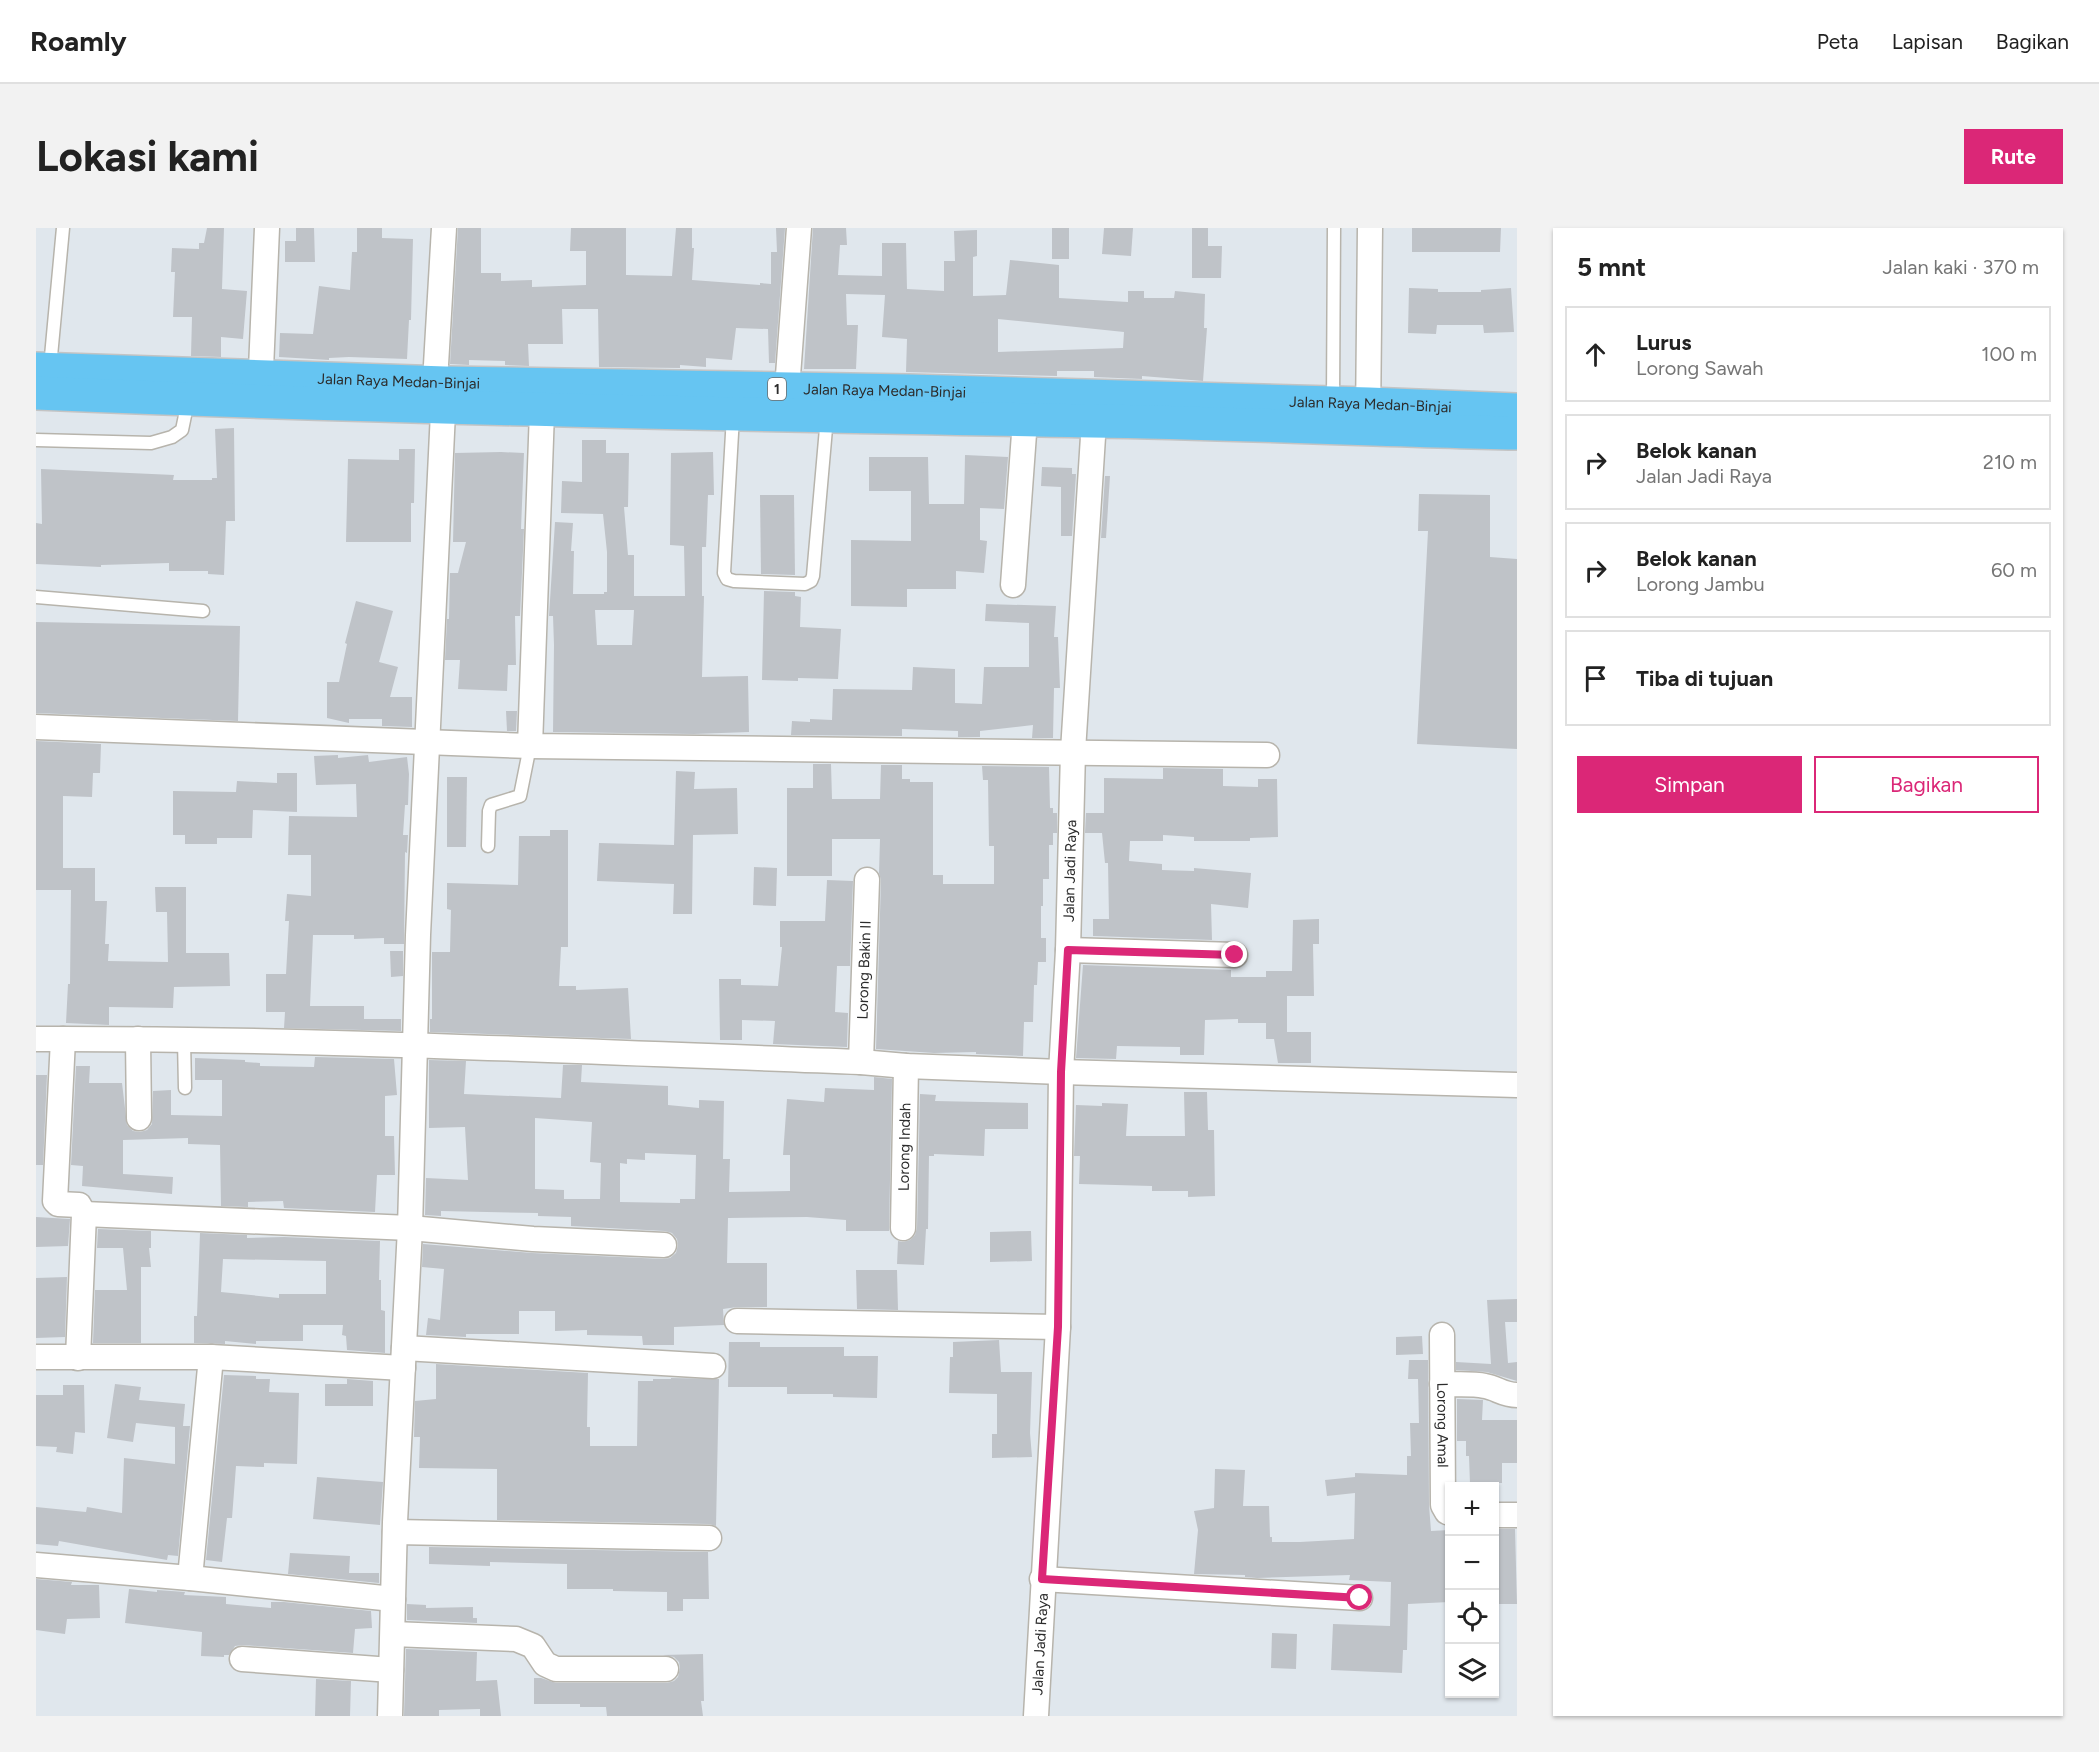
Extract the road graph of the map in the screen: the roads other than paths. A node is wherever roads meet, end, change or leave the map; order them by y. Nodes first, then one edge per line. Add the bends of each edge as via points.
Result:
1 (63, 228) edge
2 (267, 228) edge
3 (444, 228) edge
4 (799, 228) edge
5 (1335, 228) edge
6 (1370, 228) edge
7 (40, 377) edge
8 (787, 389) junction
9 (260, 390) junction
10 (441, 391) junction
11 (188, 400) junction
12 (1517, 410) edge
13 (542, 411) junction
14 (733, 414) junction
15 (827, 416) junction
16 (1333, 416) junction
17 (1369, 417) junction
18 (1025, 420) junction
19 (1094, 421) junction
20 (1517, 433) edge
21 (36, 440) edge
22 (1013, 585) dead end
23 (36, 597) edge
24 (203, 611) dead end
25 (36, 727) edge
26 (428, 741) junction
27 (530, 746) junction
28 (1073, 752) junction
29 (1267, 754) dead end
30 (488, 846) dead end
31 (867, 880) dead end
32 (1068, 950) junction
33 (1235, 955) dead end
34 (36, 1039) edge
35 (63, 1039) junction
36 (138, 1039) junction
37 (184, 1040) junction
38 (415, 1046) junction
39 (861, 1062) junction
40 (906, 1066) junction
41 (1061, 1072) junction
42 (1517, 1085) edge
43 (185, 1088) dead end
44 (139, 1118) dead end
45 (84, 1214) junction
46 (410, 1228) junction
47 (903, 1228) dead end
48 (664, 1245) dead end
49 (737, 1321) dead end
50 (1058, 1327) junction
51 (1442, 1335) dead end
52 (36, 1356) edge
53 (211, 1357) junction
54 (78, 1358) junction
55 (404, 1358) junction
56 (713, 1366) dead end
57 (1442, 1384) junction
58 (1517, 1395) edge
59 (1445, 1508) edge
60 (1499, 1515) edge
61 (1517, 1515) edge
62 (395, 1532) junction
63 (709, 1538) dead end
64 (36, 1564) edge
65 (190, 1578) junction
66 (1042, 1579) junction
67 (1360, 1598) dead end
68 (393, 1599) junction
69 (393, 1634) junction
70 (242, 1659) dead end
71 (666, 1669) dead end
72 (392, 1670) junction
73 (390, 1716) edge
74 (1036, 1716) edge

1 - 7 lane
2 - 9 street
3 - 10 street
4 - 8 street
5 - 16 lane
6 - 17 street
7 - 9 highway, Jalan Raya Medan-Binjai / 1
7 - 11 highway, Jalan Raya Medan-Binjai / 1
8 - 10 highway, Jalan Raya Medan-Binjai / 1
8 - 16 highway, Jalan Raya Medan-Binjai / 1
9 - 10 highway, Jalan Raya Medan-Binjai / 1
9 - 11 highway, Jalan Raya Medan-Binjai / 1
10 - 13 highway, Jalan Raya Medan-Binjai / 1
10 - 26 street
11 - 21 lane via 182,429 172,437 151,443
12 - 17 highway, Jalan Raya Medan-Binjai / 1
13 - 14 highway, Jalan Raya Medan-Binjai / 1
13 - 27 street
14 - 15 highway, Jalan Raya Medan-Binjai / 1
14 - 15 lane via 724,573 734,581 805,584 813,576
15 - 18 highway, Jalan Raya Medan-Binjai / 1
16 - 17 highway, Jalan Raya Medan-Binjai / 1
16 - 19 highway, Jalan Raya Medan-Binjai / 1
17 - 20 highway, Jalan Raya Medan-Binjai / 1
18 - 19 highway, Jalan Raya Medan-Binjai / 1
18 - 22 street
19 - 28 street, Jalan Jadi Raya
23 - 24 lane
25 - 26 street
26 - 27 street
26 - 38 street
27 - 28 street
27 - 30 lane via 520,796 491,805
28 - 29 street
28 - 32 street, Jalan Jadi Raya
31 - 39 street, Lorong Bakin II
32 - 33 street
32 - 41 street, Jalan Jadi Raya
34 - 35 street
35 - 36 street
35 - 45 street via 55,1201 79,1205
36 - 37 street
36 - 44 street
37 - 38 street
37 - 43 lane
38 - 39 street
38 - 46 street
39 - 40 street
40 - 41 street
40 - 47 street, Lorong Indah
41 - 42 street
41 - 50 street, Jalan Jadi Raya
45 - 46 street
45 - 54 street
46 - 48 street
46 - 55 street
49 - 50 street
50 - 66 street, Jalan Jadi Raya
51 - 57 street, Lorong Amal
52 - 54 street
53 - 54 street
53 - 55 street
53 - 65 street
55 - 56 street
55 - 62 street
57 - 58 street via 1482,1385
57 - 59 street, Lorong Amal
60 - 61 street
62 - 63 street
62 - 68 street
64 - 65 street
65 - 68 street
66 - 67 street
66 - 74 street, Jalan Jadi Raya
68 - 69 street
69 - 71 street via 516,1639 533,1646 545,1665 556,1669
69 - 72 street
70 - 72 street
72 - 73 street

